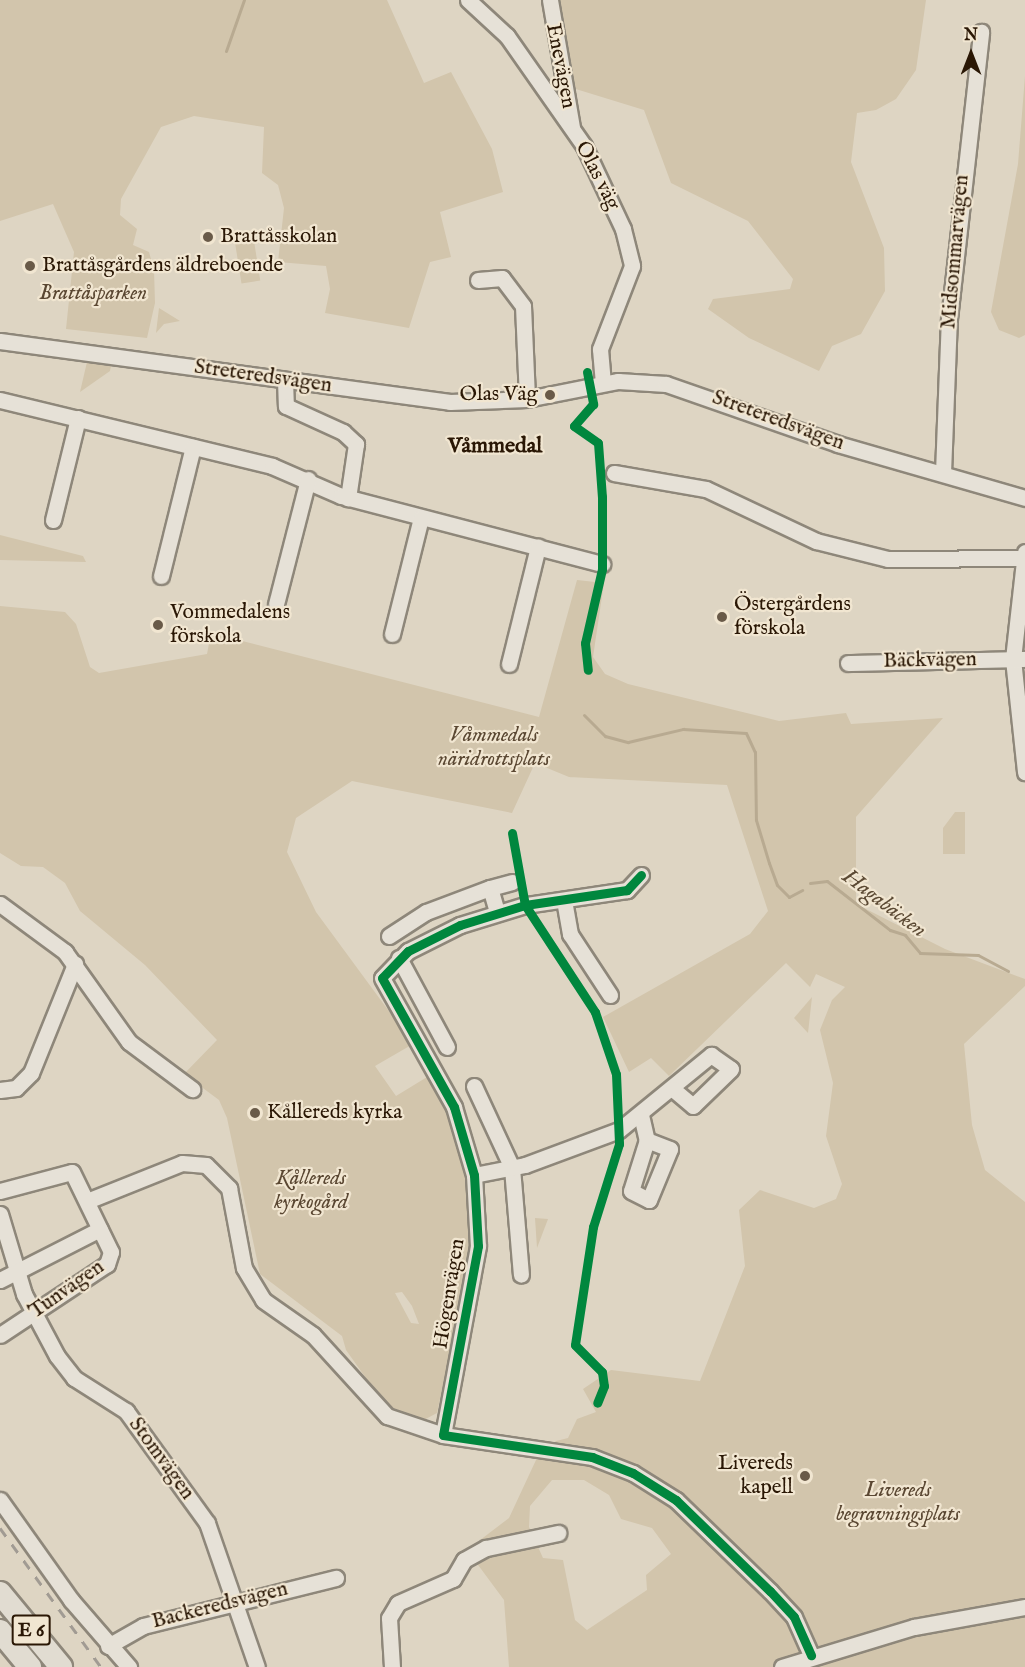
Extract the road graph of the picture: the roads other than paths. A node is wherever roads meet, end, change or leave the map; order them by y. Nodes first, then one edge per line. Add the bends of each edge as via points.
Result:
1 (468, 0) edge
2 (550, 0) edge
3 (981, 32) dead end
4 (573, 131) junction
5 (478, 280) dead end
6 (0, 341) edge
7 (285, 380) junction
8 (603, 383) junction
9 (527, 399) junction
10 (0, 400) edge
11 (78, 418) junction
12 (194, 447) junction
13 (614, 473) dead end
14 (943, 473) junction
15 (308, 479) junction
16 (348, 498) junction
17 (1025, 498) edge
18 (421, 518) junction
19 (53, 520) dead end
20 (538, 547) junction
21 (1024, 555) edge
22 (602, 564) dead end
23 (161, 576) dead end
24 (276, 604) dead end
25 (392, 634) dead end
26 (1019, 659) edge
27 (848, 663) dead end
28 (509, 664) dead end
29 (1024, 747) edge
30 (1025, 772) edge
31 (641, 875) dead end
32 (512, 882) dead end
33 (490, 888) junction
34 (564, 900) junction
35 (0, 904) edge
36 (497, 912) junction
37 (389, 936) dead end
38 (399, 958) junction
39 (75, 964) junction
40 (610, 995) dead end
41 (447, 1047) dead end
42 (474, 1086) dead end
43 (192, 1089) dead end
44 (673, 1089) dead end
45 (0, 1090) edge
46 (641, 1115) junction
47 (647, 1140) dead end
48 (512, 1168) junction
49 (474, 1175) junction
50 (0, 1191) edge
51 (87, 1201) junction
52 (0, 1214) edge
53 (100, 1229) junction
54 (16, 1272) junction
55 (521, 1275) dead end
56 (0, 1280) edge
57 (32, 1315) junction
58 (0, 1335) edge
59 (443, 1434) junction
60 (0, 1500) edge
61 (558, 1533) dead end
62 (336, 1578) dead end
63 (0, 1593) edge
64 (239, 1605) junction
65 (1025, 1607) edge
66 (0, 1631) edge
67 (108, 1646) junction
68 (811, 1656) junction
69 (30, 1667) edge
70 (61, 1667) edge
71 (129, 1667) edge
72 (257, 1667) edge
73 (392, 1667) edge
74 (782, 1667) edge

1 - 4 street, Olas väg via 507,36
2 - 4 street, Enevägen
3 - 14 street, Midsommarvägen via 949,319
4 - 8 street, Olas väg via 612,202 631,254 631,276 600,349
5 - 9 street via 502,278 523,306
6 - 7 street, Streteredsvägen
7 - 9 street, Streteredsvägen via 450,402
7 - 16 street via 286,406 343,432 356,444
8 - 9 street, Streteredsvägen
8 - 14 street, Streteredsvägen via 652,382 688,388 838,444
10 - 11 street
11 - 12 street
11 - 19 street
12 - 15 street
12 - 23 street
13 - 21 street via 706,489 816,541 888,560
14 - 17 street, Streteredsvägen
15 - 16 street
15 - 24 street
16 - 18 street
18 - 20 street
18 - 25 street
20 - 22 street
20 - 28 street
21 - 26 street
26 - 27 street, Bäckvägen
26 - 29 street
29 - 30 street
31 - 34 street, Högenvägen via 627,890
32 - 33 street
33 - 36 street
33 - 37 street via 426,912
34 - 36 street, Högenvägen
34 - 40 street via 570,934
35 - 39 street
36 - 38 street, Högenvägen via 459,925
38 - 41 street
38 - 49 street, Högenvägen via 382,978 384,988 435,1066 459,1119
39 - 43 street via 129,1042
39 - 45 street via 31,1073 16,1088
42 - 48 street
44 - 46 street
46 - 47 street
46 - 48 street via 574,1150
48 - 49 street
48 - 55 street
49 - 59 street, Högenvägen via 478,1246
50 - 51 street, Tunvägen via 72,1172
51 - 53 street, Tunvägen
51 - 59 street via 186,1162 206,1165 229,1188 244,1268 263,1300 313,1335 387,1416
52 - 54 street, Stomvägen
53 - 54 street
53 - 57 street, Tunvägen via 110,1261
54 - 56 street
54 - 57 street, Stomvägen
57 - 58 street, Tunvägen
57 - 64 street, Stomvägen via 74,1378 126,1411 170,1467 207,1523
59 - 68 street via 592,1457 633,1473 676,1500 770,1591 794,1617
60 - 67 street
61 - 73 street via 486,1548 464,1560 453,1579 398,1603 389,1618
62 - 64 street, Backeredsvägen
63 - 70 highway, E 6
64 - 67 street, Backeredsvägen via 143,1626
64 - 72 street, Stomvägen
65 - 68 street via 914,1627
66 - 69 highway, E 6
67 - 71 street
68 - 74 street

